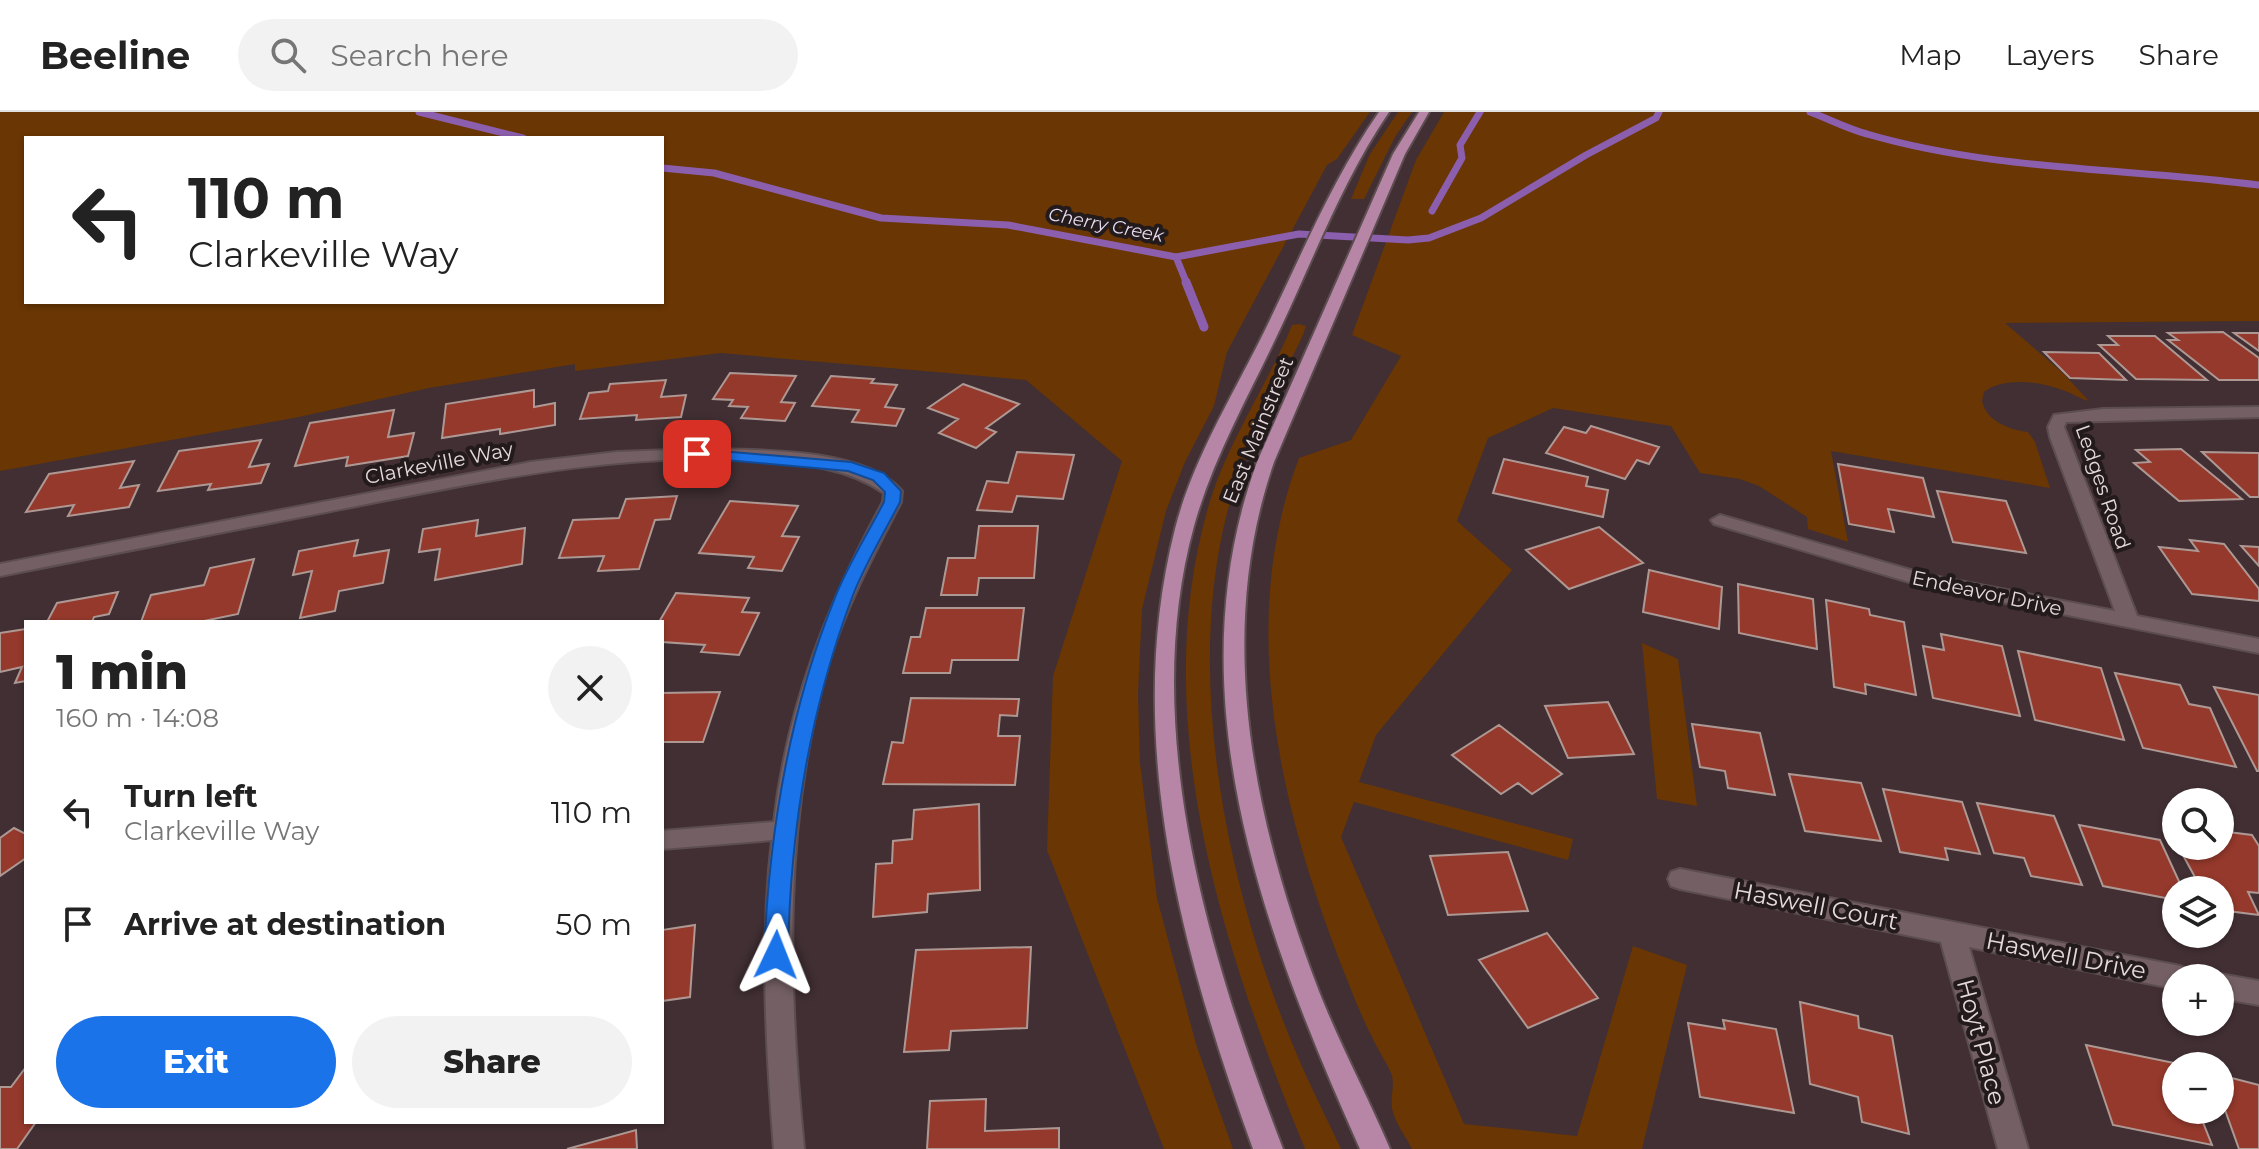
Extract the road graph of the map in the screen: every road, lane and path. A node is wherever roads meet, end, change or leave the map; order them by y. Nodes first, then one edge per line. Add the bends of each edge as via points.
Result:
1 (1384, 112) edge
2 (1424, 112) edge
3 (2259, 412) edge
4 (1720, 520) dead end
5 (0, 570) edge
6 (2129, 621) junction
7 (2259, 646) edge
8 (785, 830) junction
9 (664, 840) edge
10 (1680, 879) dead end
11 (1952, 934) junction
12 (2162, 975) edge
13 (2234, 989) edge
14 (2259, 993) edge
15 (789, 1149) edge
16 (1268, 1149) edge
17 (1375, 1149) edge
18 (2013, 1149) edge

1 - 16 main road, East Mainstreet via 1364,141 1207,466 1184,529 1169,613 1166,719 1178,837 1195,925 1233,1057
2 - 17 main road, East Mainstreet via 1404,142 1253,495 1236,588 1235,698 1255,835 1307,994
3 - 6 street, Ledges Road via 2060,418 2058,437
4 - 6 street, Endeavor Drive via 1926,581
5 - 8 street, Clarkeville Way via 589,459 697,454 851,466 887,483 892,502 845,594 813,686
6 - 7 street, Endeavor Drive
8 - 9 street
8 - 15 street via 776,955
10 - 11 street, Haswell Court
11 - 12 street, Haswell Drive
11 - 18 street, Hoyt Place
13 - 14 street

